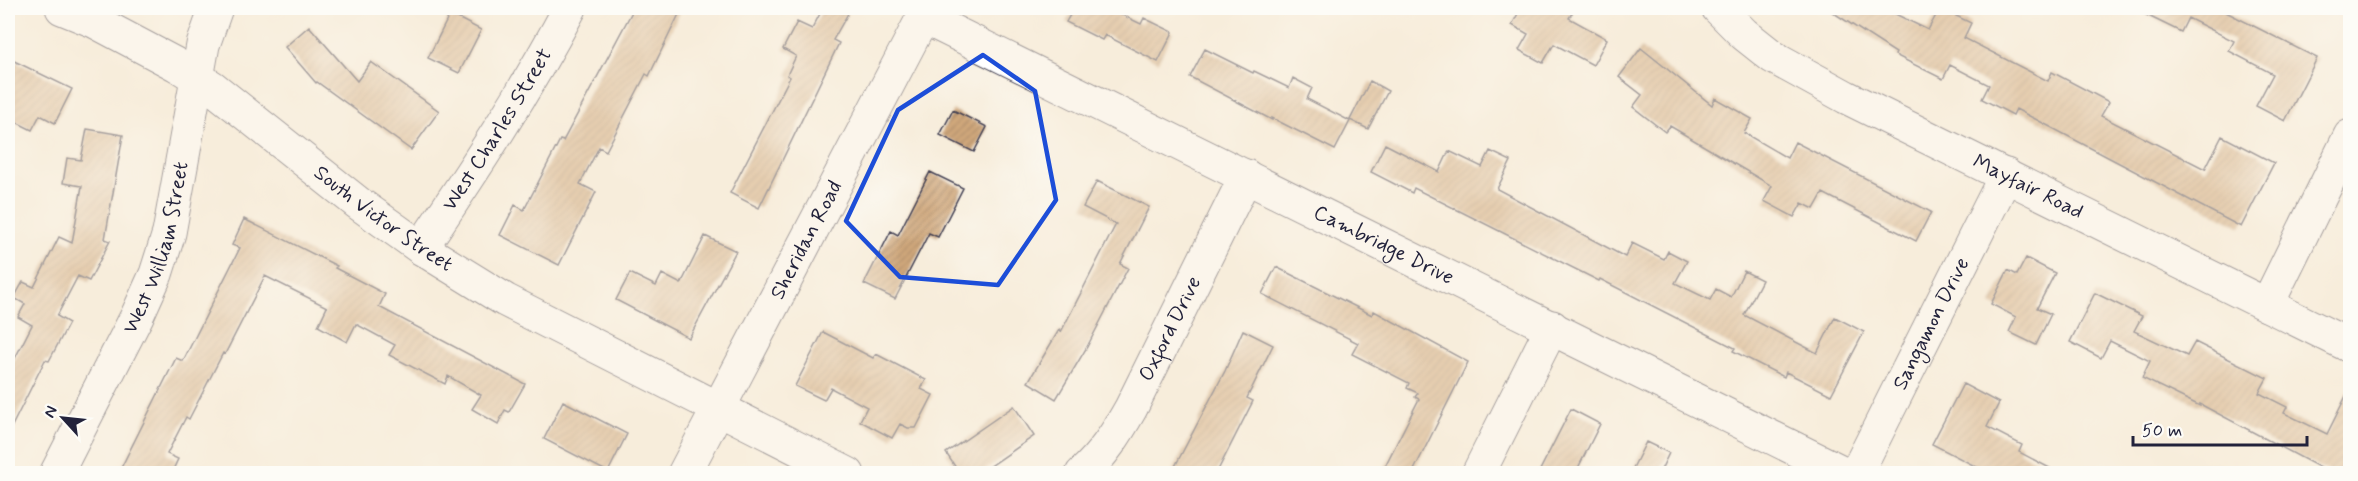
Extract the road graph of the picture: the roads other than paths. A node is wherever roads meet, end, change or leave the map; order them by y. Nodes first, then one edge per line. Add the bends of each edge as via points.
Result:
1 (62, 8) edge
2 (216, 8) edge
3 (570, 8) edge
4 (1718, 8) edge
5 (926, 12) edge
6 (196, 78) junction
7 (2350, 136) edge
8 (2006, 175) junction
9 (1246, 176) junction
10 (421, 248) junction
11 (2267, 304) junction
12 (1552, 327) junction
13 (2350, 346) edge
14 (718, 408) junction
15 (56, 474) edge
16 (684, 474) edge
17 (848, 474) edge
18 (1082, 474) edge
19 (1478, 474) edge
20 (1846, 474) edge
21 (1856, 474) edge

1 - 6 street, South Victor Street via 94,21
2 - 6 street, West William Street
3 - 10 street, West Charles Street via 543,59
4 - 8 street, Mayfair Road via 1773,57
5 - 9 street, Cambridge Drive
5 - 14 street, Sheridan Road
6 - 10 street, South Victor Street
6 - 15 street, West William Street via 169,233 156,274
7 - 11 street
8 - 11 street, Mayfair Road
8 - 21 street, Sangamon Drive
9 - 12 street, Cambridge Drive
9 - 18 street, Oxford Drive via 1131,408 1113,440
10 - 14 street, South Victor Street via 505,300
11 - 13 street, Mayfair Road
12 - 19 street
12 - 20 street, Cambridge Drive
14 - 16 street, Sheridan Road
14 - 17 street, South Victor Street

